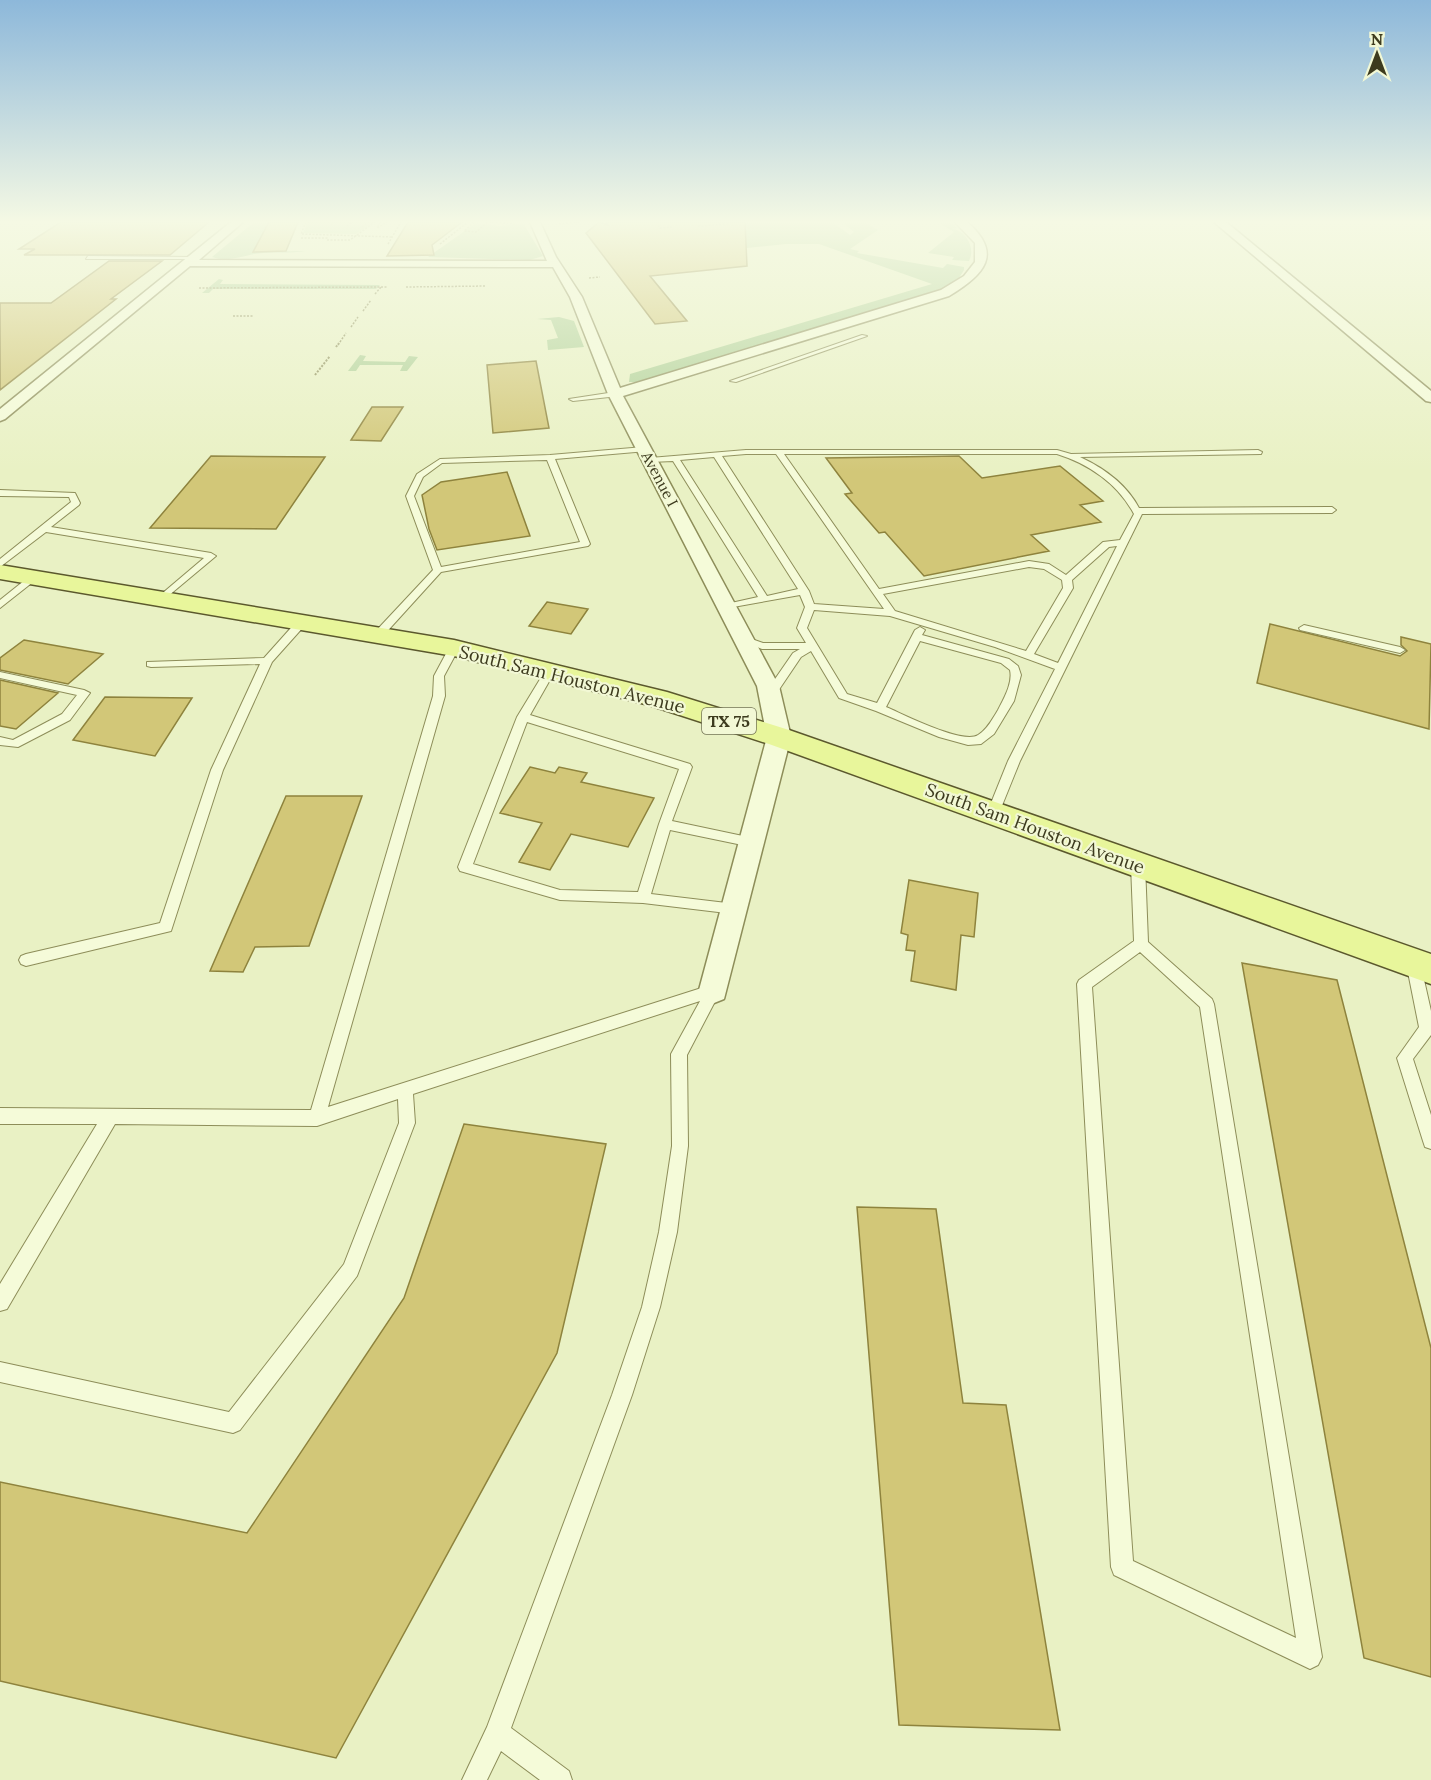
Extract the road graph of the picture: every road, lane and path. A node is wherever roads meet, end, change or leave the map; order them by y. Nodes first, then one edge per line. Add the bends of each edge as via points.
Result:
1 (136, 305) edge
2 (367, 305) edge
3 (579, 305) edge
4 (906, 305) edge
5 (1319, 305) edge
6 (363, 311) dead end
7 (233, 316) dead end
8 (253, 316) dead end
9 (358, 317) dead end
10 (351, 327) dead end
11 (346, 333) dead end
12 (864, 336) dead end
13 (336, 347) dead end
14 (330, 356) dead end
15 (315, 375) dead end
16 (734, 381) dead end
17 (615, 394) junction
18 (1431, 398) edge
19 (573, 399) dead end
20 (0, 416) edge
21 (778, 452) junction
22 (1258, 452) dead end
23 (716, 454) junction
24 (647, 455) junction
25 (1072, 455) junction
26 (550, 457) junction
27 (675, 458) junction
28 (0, 493) edge
29 (1332, 510) dead end
30 (1136, 511) junction
31 (45, 529) junction
32 (1123, 543) junction
33 (0, 564) edge
34 (438, 570) junction
35 (0, 572) edge
36 (33, 578) junction
37 (1067, 579) junction
38 (804, 591) junction
39 (877, 592) junction
40 (161, 599) junction
41 (764, 599) junction
42 (0, 605) edge
43 (726, 607) junction
44 (810, 607) junction
45 (891, 613) junction
46 (302, 622) junction
47 (924, 623) junction
48 (1304, 628) dead end
49 (378, 635) junction
50 (917, 637) junction
51 (743, 639) junction
52 (813, 646) junction
53 (454, 648) junction
54 (1400, 650) dead end
55 (1028, 656) junction
56 (267, 661) junction
57 (151, 664) dead end
58 (1061, 668) junction
59 (550, 671) junction
60 (0, 675) edge
61 (770, 695) junction
62 (880, 708) junction
63 (523, 717) junction
64 (779, 737) junction
65 (0, 741) edge
66 (993, 813) junction
67 (665, 824) junction
68 (752, 842) junction
69 (1138, 865) junction
70 (643, 898) junction
71 (735, 909) junction
72 (1141, 944) junction
73 (26, 960) dead end
74 (1422, 965) edge
75 (714, 990) junction
76 (1429, 1029) edge
77 (405, 1090) junction
78 (0, 1116) edge
79 (111, 1116) junction
80 (317, 1118) junction
81 (1431, 1142) edge
82 (0, 1302) edge
83 (0, 1372) edge
84 (497, 1733) junction
85 (474, 1780) edge
86 (560, 1780) edge

1 - 20 street
2 - 6 path
3 - 17 street, Avenue I
4 - 17 street
5 - 18 street
7 - 8 path
9 - 10 path
11 - 13 path
12 - 16 lane
14 - 15 path
17 - 19 lane
17 - 24 street, Avenue I
21 - 23 lane
21 - 25 lane
21 - 39 lane
22 - 25 lane
23 - 27 lane
23 - 38 lane
24 - 26 lane
24 - 27 lane
24 - 43 street, Avenue I
25 - 30 lane via 1092,465 1132,501
26 - 34 lane via 440,461 420,476 410,496
26 - 34 lane via 585,544
27 - 41 lane
28 - 31 lane via 72,495 76,503
29 - 30 lane
30 - 32 lane
31 - 33 lane
31 - 40 lane via 211,556
32 - 37 lane via 1106,544
32 - 58 lane
34 - 49 lane
35 - 36 main road, South Sam Houston Avenue / TX 75
36 - 40 main road, South Sam Houston Avenue / TX 75
36 - 42 lane
37 - 39 lane via 1046,566 1029,564
37 - 55 lane via 1068,588
38 - 41 lane
38 - 44 lane
39 - 45 lane
40 - 46 main road, South Sam Houston Avenue / TX 75
41 - 43 lane
43 - 51 street, Avenue I
44 - 45 lane
44 - 52 lane via 802,628
45 - 47 lane
46 - 49 main road, South Sam Houston Avenue / TX 75
46 - 56 lane
47 - 50 lane
47 - 55 lane
48 - 54 lane
49 - 53 main road, South Sam Houston Avenue / TX 75
50 - 62 lane
50 - 62 lane via 1005,662 1015,669 1017,678 1000,718 988,736 977,741 936,731
51 - 52 lane via 762,646
51 - 61 street, Avenue I
52 - 61 lane via 797,655
52 - 62 lane via 843,696
53 - 59 main road, South Sam Houston Avenue / TX 75
53 - 80 lane via 439,676 439,696
55 - 58 lane
56 - 57 lane
56 - 73 lane via 218,770 166,927
58 - 66 lane via 1014,761
59 - 63 lane
59 - 64 main road, South Sam Houston Avenue / TX 75 via 657,698
60 - 65 lane via 84,693 66,717 15,744
61 - 64 street, Avenue I
63 - 67 lane via 686,767
63 - 70 lane via 465,867 560,896
64 - 66 main road, South Sam Houston Avenue / TX 75
64 - 68 street
66 - 69 main road, South Sam Houston Avenue / TX 75
67 - 68 lane
67 - 70 lane
68 - 71 street
69 - 72 lane
69 - 74 main road, South Sam Houston Avenue / TX 75
70 - 71 lane
71 - 75 street
72 - 72 lane via 1084,984 1122,1567 1310,1657 1207,1004
74 - 76 lane
75 - 77 lane
75 - 84 lane via 679,1054 680,1146 668,1232 651,1307
76 - 81 lane via 1405,1058
77 - 80 lane
77 - 83 lane via 407,1123 351,1270 233,1423
78 - 79 lane
79 - 80 lane
79 - 82 lane
84 - 85 lane
84 - 86 lane

